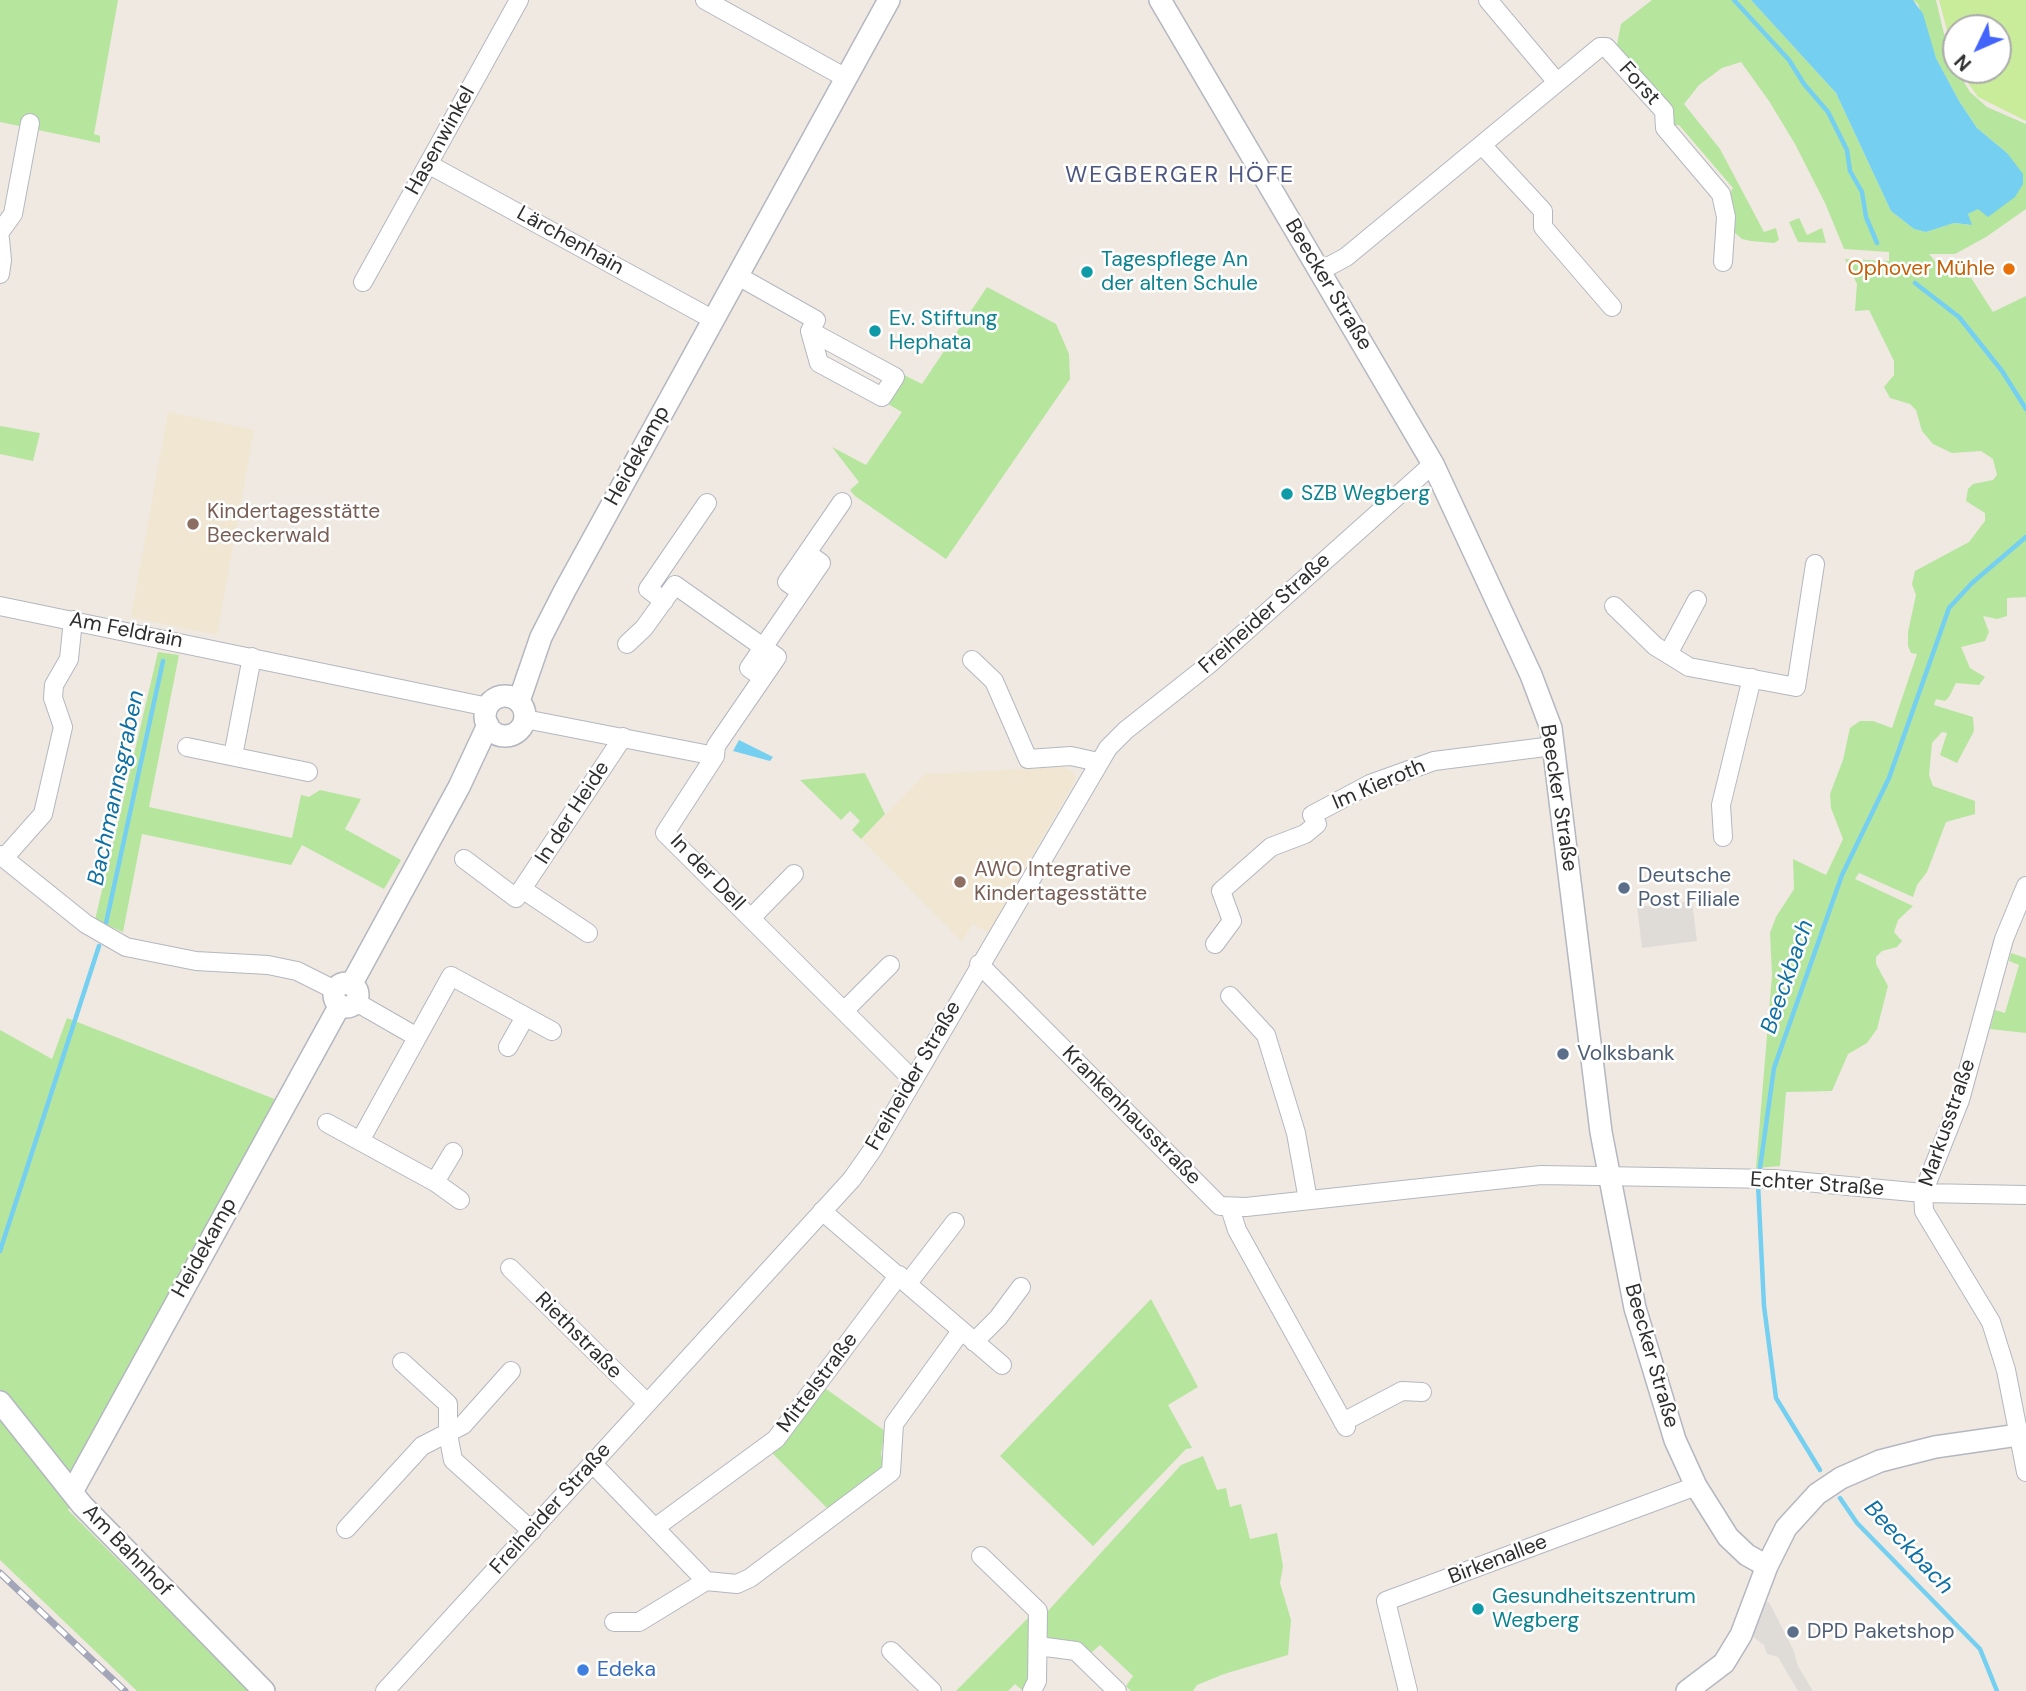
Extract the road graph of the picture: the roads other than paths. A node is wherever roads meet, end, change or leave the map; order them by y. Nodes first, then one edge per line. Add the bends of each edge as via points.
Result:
1 (519, 0) edge
2 (705, 0) edge
3 (890, 0) edge
4 (1160, 0) edge
5 (1488, 0) edge
6 (846, 78) junction
7 (1556, 81) junction
8 (30, 123) dead end
9 (1482, 145) junction
10 (428, 164) junction
11 (0, 232) edge
12 (0, 239) edge
13 (1723, 262) dead end
14 (1320, 271) junction
15 (0, 274) edge
16 (738, 276) junction
17 (363, 282) dead end
18 (1612, 307) dead end
19 (712, 319) junction
20 (810, 331) junction
21 (1433, 464) junction
22 (842, 502) dead end
23 (707, 503) dead end
24 (1815, 564) dead end
25 (659, 572) junction
26 (675, 585) junction
27 (1697, 600) dead end
28 (664, 601) junction
29 (0, 606) edge
30 (1614, 606) dead end
31 (73, 621) junction
32 (627, 644) dead end
33 (763, 647) junction
34 (1668, 654) junction
35 (252, 657) junction
36 (972, 660) dead end
37 (1752, 678) junction
38 (505, 714) junction
39 (623, 737) junction
40 (1553, 746) junction
41 (187, 747) dead end
42 (233, 756) junction
43 (715, 756) junction
44 (1098, 762) junction
45 (308, 772) dead end
46 (1723, 837) dead end
47 (2, 857) edge
48 (464, 859) dead end
49 (794, 874) dead end
50 (2026, 886) edge
51 (522, 889) junction
52 (751, 918) junction
53 (588, 933) dead end
54 (1214, 944) dead end
55 (979, 964) junction
56 (890, 965) dead end
57 (346, 996) junction
58 (1230, 996) dead end
59 (844, 1011) junction
60 (525, 1017) junction
61 (552, 1031) dead end
62 (417, 1037) junction
63 (508, 1047) dead end
64 (912, 1079) junction
65 (327, 1123) dead end
66 (360, 1141) junction
67 (453, 1153) dead end
68 (1608, 1177) junction
69 (435, 1182) junction
70 (1923, 1193) junction
71 (2026, 1195) edge
72 (460, 1200) dead end
73 (1308, 1200) junction
74 (1230, 1208) junction
75 (822, 1211) junction
76 (955, 1222) dead end
77 (510, 1268) dead end
78 (903, 1279) junction
79 (1021, 1287) dead end
80 (967, 1336) junction
81 (402, 1362) dead end
82 (1002, 1365) dead end
83 (511, 1371) dead end
84 (1422, 1392) dead end
85 (0, 1402) edge
86 (646, 1403) junction
87 (448, 1434) junction
88 (2023, 1434) edge
89 (593, 1464) junction
90 (2026, 1472) edge
91 (1696, 1486) junction
92 (72, 1492) junction
93 (656, 1527) junction
94 (346, 1529) dead end
95 (532, 1531) junction
96 (981, 1556) dead end
97 (1767, 1566) junction
98 (706, 1581) junction
99 (614, 1622) dead end
100 (1038, 1646) junction
101 (891, 1651) dead end
102 (264, 1691) edge
103 (385, 1691) edge
104 (932, 1691) edge
105 (1032, 1691) edge
106 (1117, 1691) edge
107 (1408, 1691) edge
108 (1687, 1691) edge

1 - 10 street, Hasenwinkel
2 - 6 street
3 - 6 street, Heidekamp
4 - 14 street, Beecker Straße
5 - 7 street
6 - 16 street, Heidekamp
7 - 9 street, Forst
7 - 13 street, Forst via 1606,47 1664,111 1665,128 1721,194 1726,217
8 - 11 street via 13,214
9 - 14 street, Forst via 1346,257
9 - 18 street via 1543,211 1543,228
10 - 17 street, Hasenwinkel
10 - 19 street, Lärchenhain
12 - 15 street
14 - 21 street, Beecker Straße
16 - 19 street, Heidekamp
16 - 20 street via 816,320
19 - 38 street, Heidekamp via 541,637
20 - 20 street via 819,363 882,397 895,377
21 - 40 street, Beecker Straße via 1531,675
21 - 44 street, Freiheider Straße via 1207,667 1126,730
22 - 33 street via 807,553 821,563
23 - 25 street
24 - 37 street via 1796,687
25 - 26 street
25 - 28 street via 648,589
26 - 28 street
26 - 33 street
27 - 34 street
28 - 32 street
29 - 31 street, Am Feldrain
30 - 34 street
31 - 35 street, Am Feldrain
31 - 47 street via 69,659 54,685 53,698 63,727 43,814
33 - 43 street via 777,657 716,746
34 - 37 street via 1689,667
35 - 38 street, Am Feldrain
35 - 42 street
36 - 44 street via 993,681 1028,759 1071,756
37 - 46 street via 1721,805
38 - 39 street, In der Heide
38 - 57 street, Heidekamp via 459,787
39 - 43 street, In der Heide
39 - 51 street, In der Heide
40 - 54 street, Im Kieroth via 1434,761 1370,784 1312,815 1317,824 1305,834 1271,847 1221,891 1231,921
40 - 68 street, Beecker Straße
41 - 42 street
42 - 45 street
43 - 52 street, In der Dell via 665,833
44 - 55 street, Freiheider Straße
47 - 57 street via 86,924 126,947 196,961 297,971
48 - 51 street via 516,898
49 - 52 street, In der Dell
50 - 70 street, Markusstraße via 2004,939 1960,1100
51 - 53 street
52 - 59 street, In der Dell
55 - 64 street, Freiheider Straße
55 - 74 street, Krankenhausstraße via 1220,1206
56 - 59 street
57 - 62 street
57 - 92 street, Heidekamp
58 - 73 street via 1266,1035 1296,1133
59 - 64 street, In der Dell
60 - 61 street
60 - 62 street via 451,976
60 - 63 street
62 - 66 street
64 - 75 street, Freiheider Straße via 873,1149
65 - 66 street
66 - 69 street
67 - 69 street
68 - 70 street, Echter Straße via 1757,1179
68 - 73 street via 1541,1175
68 - 91 street, Beecker Straße via 1635,1308 1675,1440
69 - 72 street
70 - 71 street, Echter Straße
70 - 88 street, Markusstraße via 1924,1211 1991,1322
73 - 74 street
74 - 84 street via 1237,1230 1345,1424 1402,1391
75 - 78 street
75 - 86 street, Freiheider Straße
76 - 78 street, Mittelstraße
77 - 86 street, Riethstraße
78 - 80 street
78 - 93 street, Mittelstraße via 776,1439
79 - 80 street via 998,1318
80 - 82 street
80 - 98 street via 894,1424 891,1472 750,1578 737,1584
81 - 87 street via 448,1404
83 - 87 street via 463,1425
85 - 92 street, Am Bahnhof
86 - 89 street, Freiheider Straße
87 - 94 street via 422,1446
87 - 95 street via 453,1460
88 - 90 street, Markusstraße
88 - 97 street via 1935,1447 1880,1461 1841,1478 1800,1510
89 - 93 street
89 - 95 street, Freiheider Straße
91 - 97 street, Beecker Straße via 1728,1537
91 - 107 street, Birkenallee via 1386,1601
92 - 102 street, Am Bahnhof
93 - 98 street
95 - 103 street, Freiheider Straße
96 - 100 street via 1038,1611
97 - 108 street via 1741,1636 1724,1663
98 - 99 street via 639,1622
100 - 105 street via 1037,1681
100 - 106 street via 1076,1651
101 - 104 street

